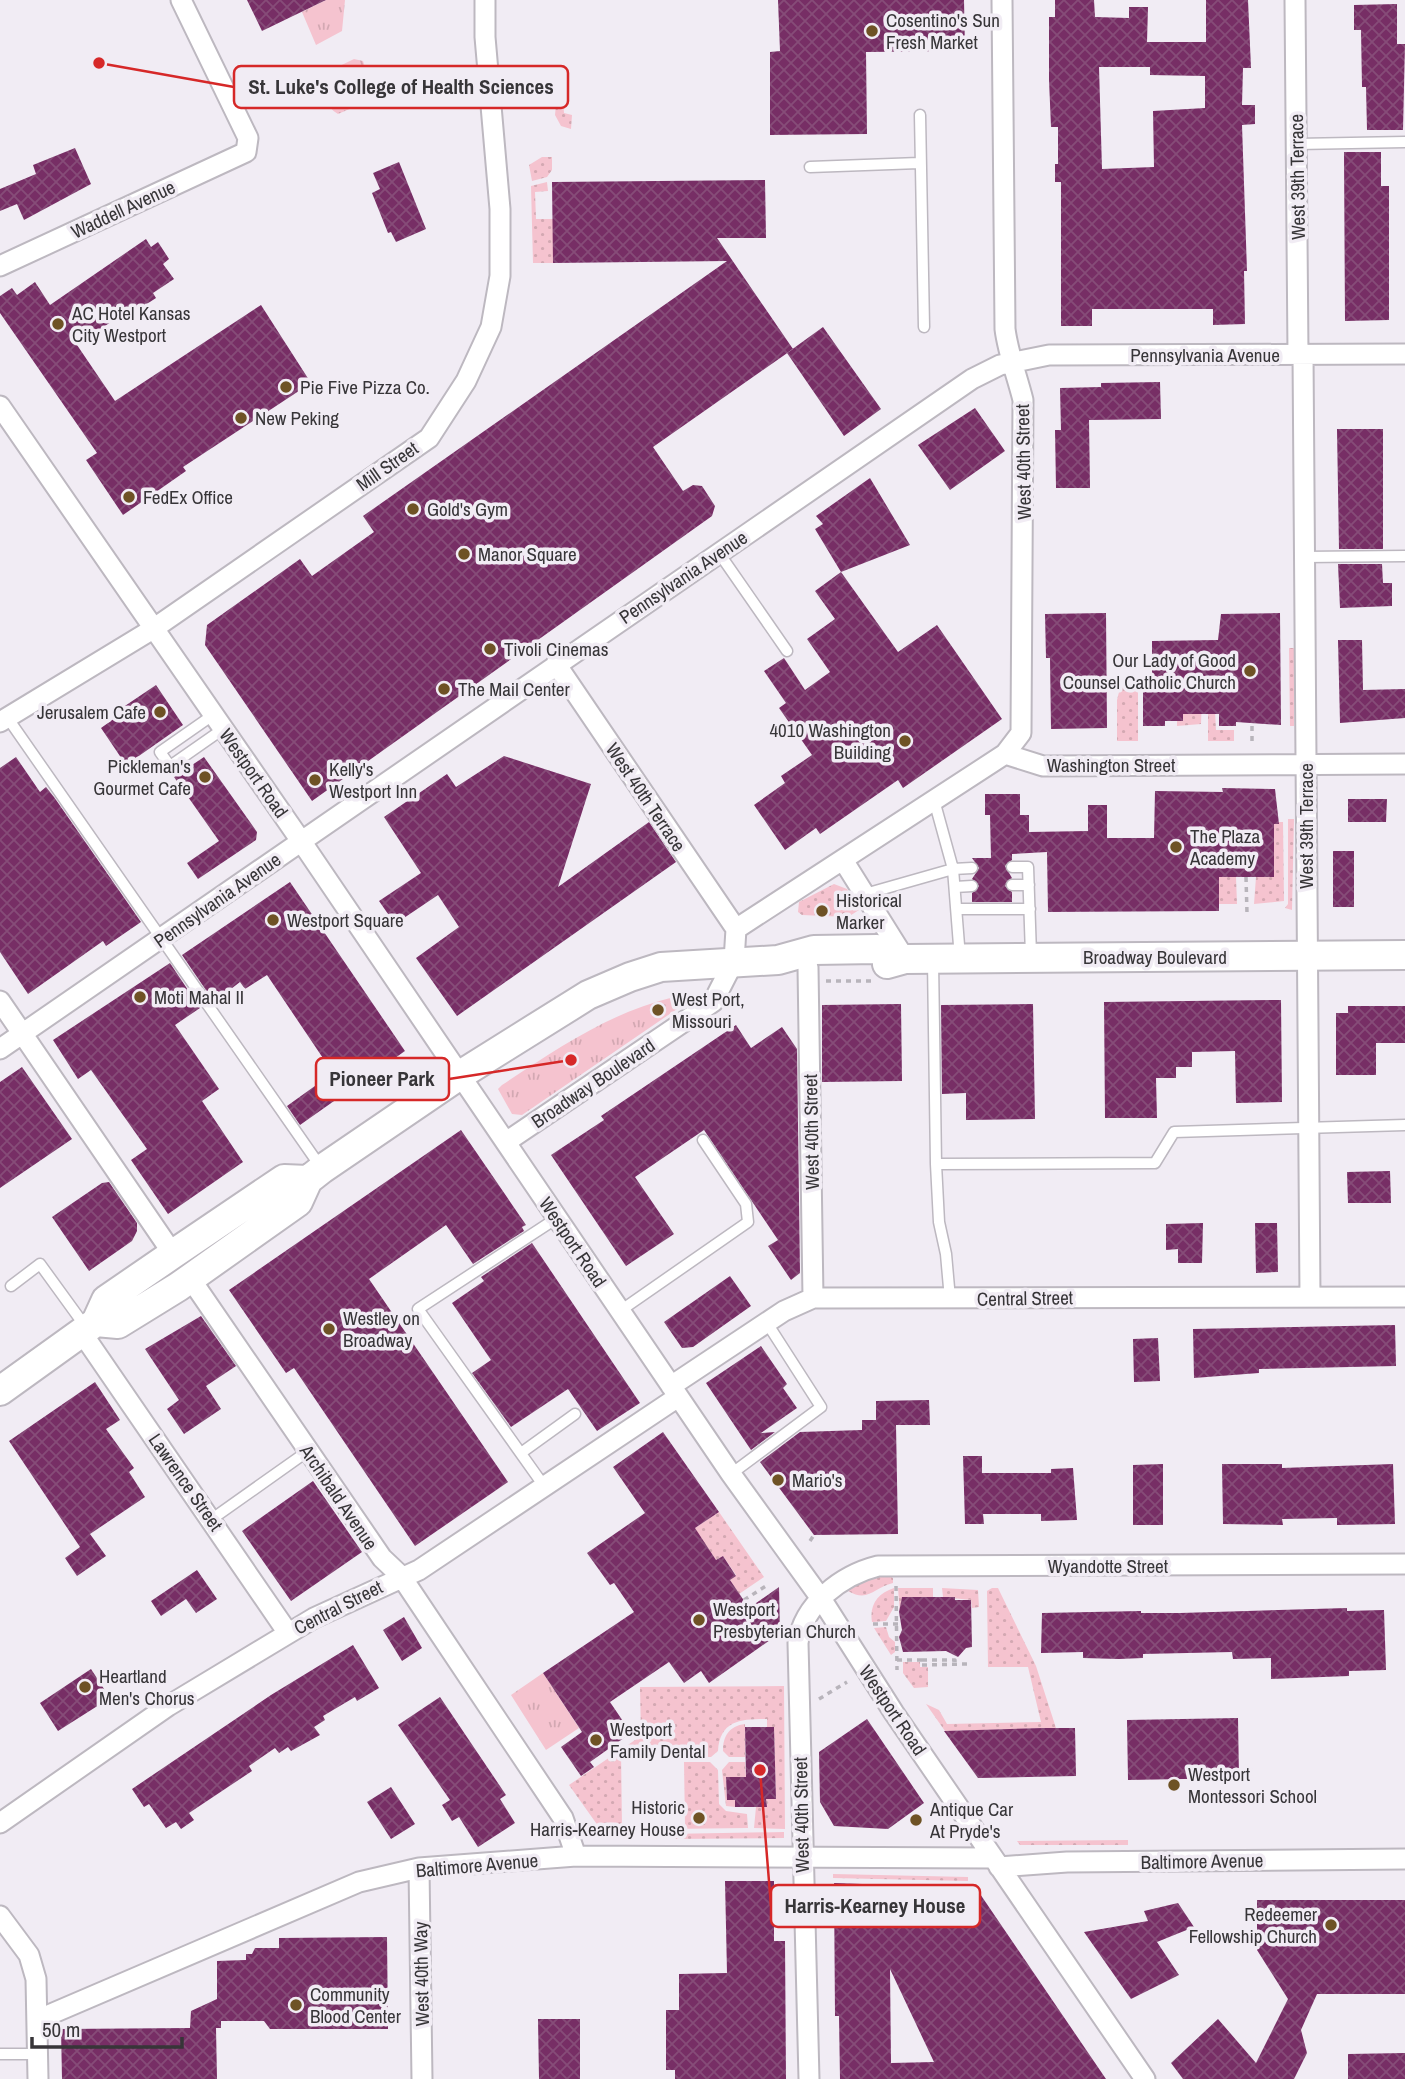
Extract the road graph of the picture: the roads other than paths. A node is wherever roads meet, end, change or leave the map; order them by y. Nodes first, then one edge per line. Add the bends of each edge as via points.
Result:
1 (181, 0) edge
2 (485, 0) edge
3 (1002, 0) edge
4 (1295, 0) edge
5 (920, 115) dead end
6 (1405, 142) edge
7 (1297, 144) junction
8 (919, 163) junction
9 (810, 167) dead end
10 (0, 266) edge
11 (923, 327) dead end
12 (1301, 354) junction
13 (1405, 354) edge
14 (1014, 362) junction
15 (0, 406) edge
16 (719, 553) junction
17 (1304, 556) junction
18 (1405, 556) edge
19 (153, 629) junction
20 (787, 651) dead end
21 (556, 664) junction
22 (4, 719) edge
23 (218, 722) junction
24 (1004, 754) junction
25 (1405, 764) edge
26 (1305, 765) junction
27 (934, 800) junction
28 (302, 841) junction
29 (843, 860) junction
30 (1012, 867) dead end
31 (972, 868) dead end
32 (953, 869) junction
33 (1012, 885) dead end
34 (1029, 885) junction
35 (972, 886) dead end
36 (955, 887) junction
37 (866, 894) junction
38 (957, 909) junction
39 (1030, 909) junction
40 (736, 929) junction
41 (162, 937) junction
42 (1306, 956) junction
43 (1405, 956) edge
44 (946, 958) junction
45 (1031, 958) junction
46 (905, 959) junction
47 (778, 960) junction
48 (734, 961) junction
49 (808, 967) junction
50 (0, 1001) edge
51 (22, 1034) junction
52 (0, 1049) edge
53 (460, 1075) junction
54 (1405, 1125) edge
55 (1308, 1128) junction
56 (704, 1140) dead end
57 (506, 1142) junction
58 (936, 1164) junction
59 (315, 1175) junction
60 (557, 1218) junction
61 (173, 1254) junction
62 (190, 1278) junction
63 (10, 1286) dead end
64 (1310, 1297) junction
65 (1405, 1297) edge
66 (813, 1298) junction
67 (950, 1298) junction
68 (620, 1311) junction
69 (767, 1323) junction
70 (88, 1328) junction
71 (0, 1391) edge
72 (675, 1391) junction
73 (575, 1414) dead end
74 (308, 1451) junction
75 (521, 1453) junction
76 (731, 1474) junction
77 (544, 1486) junction
78 (212, 1519) junction
79 (1405, 1564) edge
80 (401, 1576) junction
81 (822, 1600) junction
82 (288, 1633) junction
83 (0, 1822) edge
84 (576, 1856) junction
85 (802, 1857) junction
86 (1405, 1858) edge
87 (996, 1863) junction
88 (419, 1868) junction
89 (0, 1916) edge
90 (37, 2020) junction
91 (0, 2054) edge
92 (37, 2066) edge
93 (422, 2079) edge
94 (809, 2079) edge
95 (1145, 2079) edge

1 - 10 street, Waddell Avenue via 248,138 246,152
2 - 19 street, Mill Street via 500,209 500,276 491,327 466,381 429,438
3 - 14 street, West 40th Street via 1005,329
4 - 7 street, West 39th Terrace
5 - 8 lane
6 - 7 lane
7 - 12 street, West 39th Terrace
8 - 9 lane
8 - 11 lane
12 - 13 street, Pennsylvania Avenue
12 - 14 street, Pennsylvania Avenue via 1049,355
12 - 17 street, West 39th Terrace
14 - 16 street, Pennsylvania Avenue via 972,379
14 - 24 street, West 40th Street via 1023,400 1023,712 1021,733
15 - 19 street, Westport Road
16 - 20 lane
16 - 21 street, Pennsylvania Avenue
17 - 18 lane
17 - 26 street, West 39th Terrace
19 - 22 street, Mill Street
19 - 23 street, Westport Road
21 - 28 street, Pennsylvania Avenue
21 - 40 street, West 40th Terrace
22 - 41 lane
23 - 23 lane via 170,766 160,752
23 - 28 street, Westport Road
24 - 26 street, Washington Street via 1043,766
24 - 27 street
25 - 26 street, Washington Street
26 - 42 street, West 39th Terrace
27 - 29 street
27 - 32 lane
28 - 41 street, Pennsylvania Avenue
28 - 53 street, Westport Road
29 - 37 street
29 - 40 street
30 - 34 lane via 1028,867
31 - 32 lane
32 - 36 lane
32 - 37 lane
33 - 34 lane
34 - 39 lane
35 - 36 lane
36 - 38 lane
37 - 46 street
38 - 39 lane
38 - 44 lane
39 - 45 lane
40 - 48 street
41 - 51 street, Pennsylvania Avenue
41 - 59 lane
42 - 43 main road, Broadway Boulevard
42 - 45 main road, Broadway Boulevard
42 - 55 street, West 39th Terrace
44 - 45 main road, Broadway Boulevard
44 - 46 main road, Broadway Boulevard
44 - 58 lane
46 - 47 main road, Broadway Boulevard via 877,949 814,950
46 - 49 main road, Broadway Boulevard via 878,966
47 - 48 main road, Broadway Boulevard
47 - 49 main road, Broadway Boulevard
48 - 53 main road, Broadway Boulevard via 661,967 620,981 588,995
48 - 57 street, Broadway Boulevard via 713,1002
49 - 66 street, West 40th Street
50 - 51 street
51 - 52 street, Pennsylvania Avenue
51 - 61 street
53 - 57 street, Westport Road
53 - 59 main road, Broadway Boulevard
54 - 55 lane
55 - 58 lane via 1174,1132 1155,1163
55 - 64 street, West 39th Terrace
56 - 68 lane via 746,1204 748,1222
57 - 60 street, Westport Road
58 - 67 lane
59 - 61 main road, Broadway Boulevard via 284,1179
59 - 62 main road, Broadway Boulevard via 298,1202
60 - 68 street, Westport Road
60 - 75 lane via 418,1309
61 - 70 main road, Broadway Boulevard via 106,1300
62 - 70 main road, Broadway Boulevard via 118,1324
62 - 74 street, Archibald Avenue
63 - 70 lane via 40,1265
64 - 65 street, Central Street
64 - 67 street, Central Street
66 - 67 street, Central Street
66 - 69 street, Central Street
68 - 72 street, Westport Road
69 - 72 street, Central Street
69 - 76 lane via 821,1407
70 - 71 main road, Broadway Boulevard
70 - 78 street, Lawrence Street
72 - 76 street, Westport Road
72 - 77 street, Central Street
73 - 75 lane
74 - 78 lane
74 - 80 street, Archibald Avenue via 382,1558
75 - 77 lane
76 - 81 street, Westport Road
77 - 80 street, Central Street via 419,1570
78 - 82 street, Lawrence Street
79 - 81 street, Wyandotte Street via 878,1566 838,1582
80 - 82 street, Central Street
80 - 84 street, Archibald Avenue via 564,1818
81 - 85 street, West 40th Street via 800,1629 797,1643
81 - 87 street, Westport Road
82 - 83 street, Central Street via 168,1706
84 - 85 street, Baltimore Avenue
84 - 88 street, Baltimore Avenue
85 - 87 street, Baltimore Avenue
85 - 94 street, West 40th Street
86 - 87 street, Baltimore Avenue
87 - 95 street, Westport Road
88 - 90 street, Baltimore Avenue via 359,1882
88 - 93 street, West 40th Way
89 - 90 street via 29,1955 36,1979
90 - 92 street
91 - 92 lane

